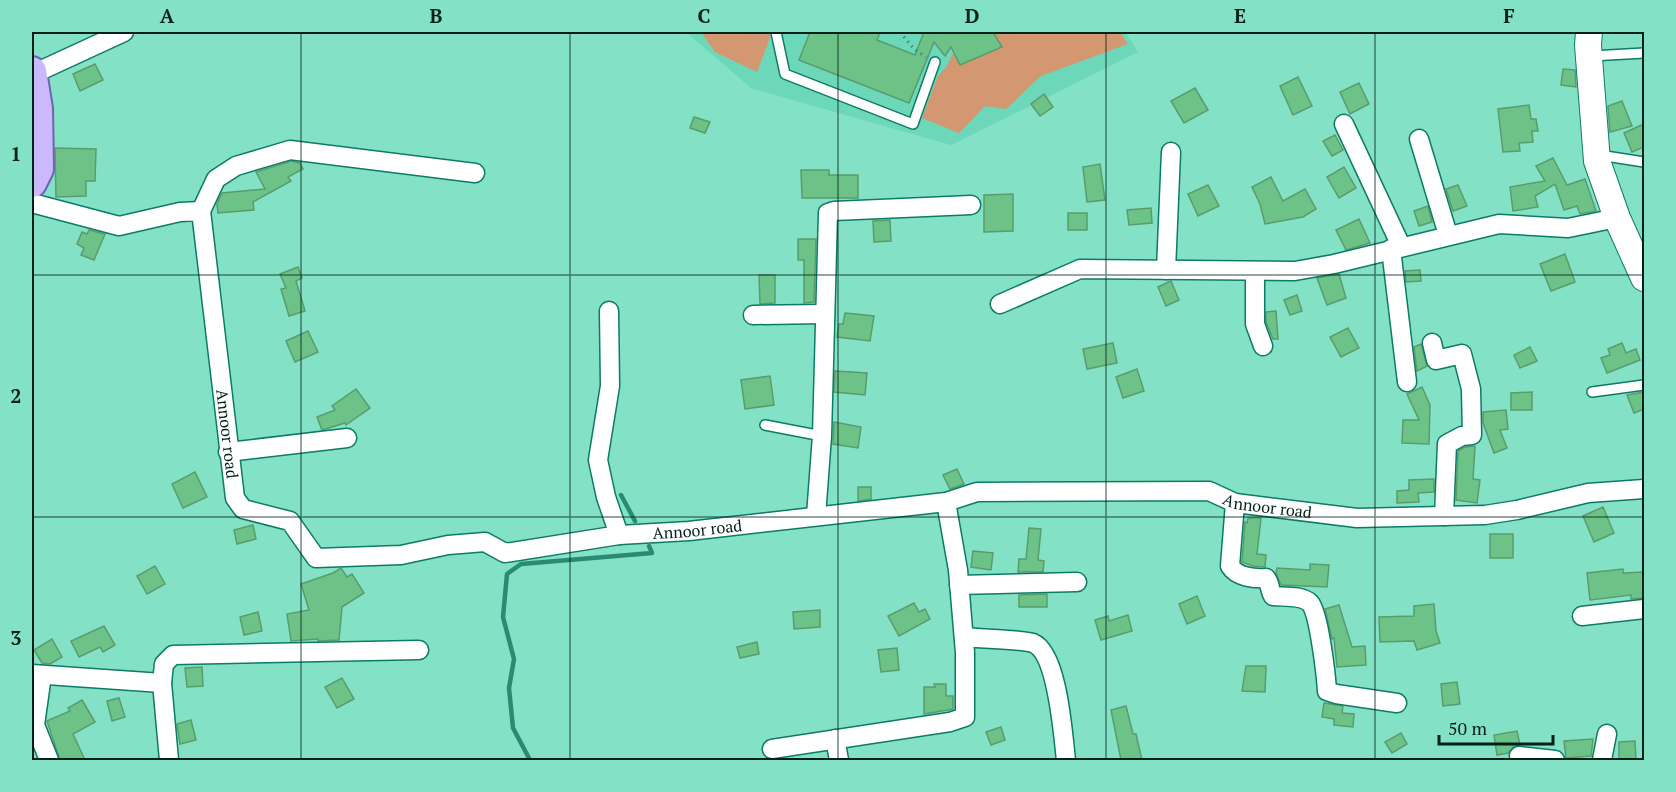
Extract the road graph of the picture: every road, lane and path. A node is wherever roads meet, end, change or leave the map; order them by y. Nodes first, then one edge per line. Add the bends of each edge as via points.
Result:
1 (124, 32) edge
2 (776, 32) edge
3 (900, 32) edge
4 (1589, 44) edge
5 (1644, 52) edge
6 (935, 62) joint
7 (32, 73) edge
8 (1344, 124) dead end
9 (1419, 139) dead end
10 (1171, 152) dead end
11 (1597, 154) junction
12 (35, 155) edge
13 (1644, 162) edge
14 (475, 173) dead end
15 (32, 183) edge
16 (32, 203) edge
17 (971, 206) dead end
18 (201, 211) junction
19 (1617, 218) junction
20 (1448, 235) junction
21 (1396, 247) junction
22 (1166, 270) junction
23 (1255, 271) junction
24 (1644, 278) edge
25 (1000, 304) dead end
26 (609, 311) dead end
27 (825, 314) junction
28 (753, 315) dead end
29 (1432, 343) dead end
30 (1263, 346) dead end
31 (1407, 382) dead end
32 (1644, 385) edge
33 (1592, 392) dead end
34 (765, 425) dead end
35 (822, 436) junction
36 (347, 438) dead end
37 (228, 453) junction
38 (1644, 489) edge
39 (946, 502) junction
40 (1235, 503) junction
41 (816, 516) junction
42 (1444, 516) junction
43 (620, 535) junction
44 (1077, 582) dead end
45 (959, 585) junction
46 (1644, 609) edge
47 (1582, 616) dead end
48 (964, 637) junction
49 (419, 650) dead end
50 (37, 675) edge
51 (162, 684) junction
52 (1397, 703) dead end
53 (1607, 734) dead end
54 (835, 740) junction
55 (771, 749) dead end
56 (1519, 756) dead end
57 (50, 760) edge
58 (169, 760) edge
59 (839, 760) edge
60 (1066, 760) edge
61 (1555, 760) edge
62 (1602, 760) edge

1 - 7 street
2 - 6 lane via 785,74 913,124
3 - 6 path via 914,49
4 - 5 lane
4 - 11 street
7 - 12 main road via 38,109
8 - 21 street
9 - 20 street
10 - 22 street
11 - 13 lane
11 - 19 street
12 - 15 main road via 39,169
14 - 18 street via 290,150 236,166 216,179
16 - 18 street via 119,226
17 - 27 street via 828,213
18 - 37 street, Annoor road
19 - 20 street via 1568,228 1499,224
19 - 24 street
20 - 21 street
21 - 23 street via 1295,271
21 - 31 street
22 - 23 street
22 - 25 street via 1080,269
23 - 30 street via 1255,324
26 - 43 street via 610,386 598,460
27 - 28 street
27 - 35 street
29 - 42 street via 1437,360 1462,354 1471,389 1472,435 1448,444
32 - 33 lane
34 - 35 lane
35 - 41 street
36 - 37 street
37 - 43 street, Annoor road via 235,498 243,509 290,521 316,558 401,555 484,542 505,553
38 - 42 street, Annoor road via 1588,493 1485,515
39 - 40 street, Annoor road via 977,492 1209,491
39 - 41 street, Annoor road
39 - 45 street
40 - 42 street, Annoor road via 1357,518
40 - 52 street via 1230,566 1238,574 1266,578 1273,596 1309,602 1314,611 1327,691
41 - 43 street, Annoor road
44 - 45 street
45 - 48 street
46 - 47 street
48 - 54 street via 965,717
48 - 60 street via 1032,643 1043,649 1058,700
49 - 51 street via 173,655 164,664
50 - 51 street
50 - 57 street via 34,725
51 - 58 street
53 - 62 street
54 - 55 street
54 - 59 street
56 - 61 street

